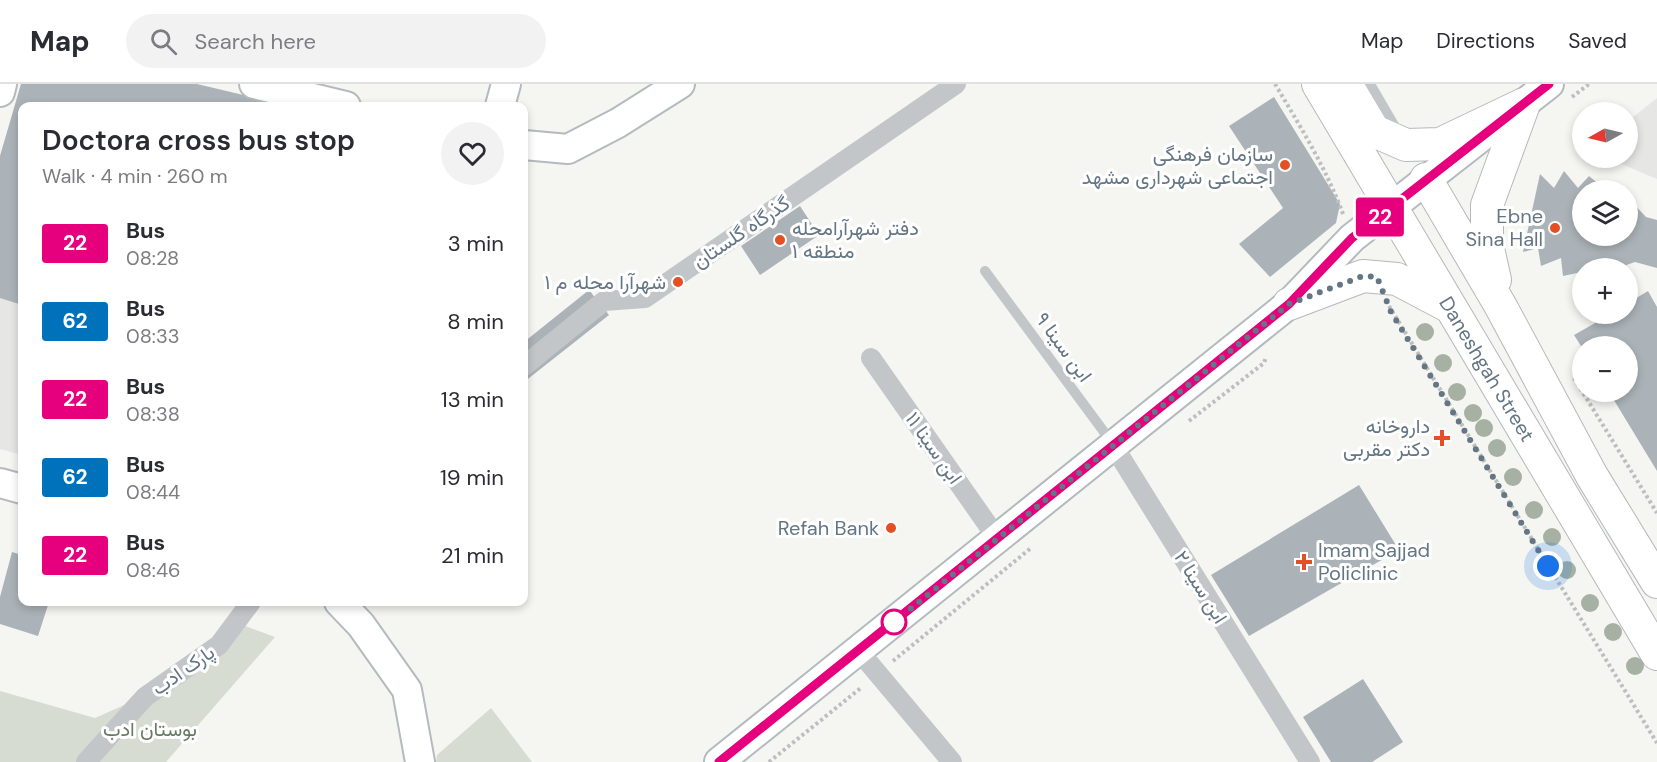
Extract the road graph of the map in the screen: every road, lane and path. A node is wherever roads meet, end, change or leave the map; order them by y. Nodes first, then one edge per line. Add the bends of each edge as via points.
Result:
1 (2, 84) edge
2 (254, 84) edge
3 (506, 84) edge
4 (680, 84) edge
5 (956, 84) edge
6 (1275, 84) edge
7 (1318, 84) edge
8 (1346, 84) edge
9 (1370, 84) edge
10 (1549, 84) edge
11 (0, 92) edge
12 (329, 102) edge
13 (501, 102) edge
14 (1524, 104) junction
15 (528, 145) edge
16 (1416, 162) junction
17 (1392, 208) junction
18 (1352, 238) junction
19 (985, 271) dead end
20 (1377, 277) junction
21 (1289, 304) junction
22 (1500, 305) junction
23 (1450, 307) junction
24 (1470, 340) junction
25 (872, 358) dead end
26 (528, 363) edge
27 (1589, 402) edge
28 (1113, 445) junction
29 (1592, 476) junction
30 (0, 483) edge
31 (18, 488) edge
32 (1657, 513) edge
33 (998, 538) junction
34 (1657, 582) edge
35 (248, 606) edge
36 (343, 606) edge
37 (858, 650) junction
38 (1657, 654) edge
39 (1657, 743) edge
40 (724, 760) edge
41 (86, 762) edge
42 (420, 762) edge
43 (952, 762) edge
44 (1310, 762) edge

1 - 11 main road
2 - 12 main road
3 - 13 main road
4 - 15 main road via 568,149
5 - 26 street, گذرگاه گلستان via 645,298 604,301
6 - 18 path via 1334,191
7 - 17 main road, Daneshgah Street
8 - 16 main road via 1374,132
9 - 16 lane
10 - 14 main road
14 - 16 main road via 1440,144
14 - 22 main road via 1487,205 1487,244
16 - 17 main road
16 - 22 main road, Daneshgah Street
17 - 18 main road
17 - 23 main road, Daneshgah Street
18 - 21 main road
19 - 28 lane, ابن سینا ۹
20 - 21 main road via 1363,276
20 - 23 main road via 1398,279
20 - 39 path via 1391,312
21 - 28 main road
22 - 29 main road, Daneshgah Street
23 - 24 main road, Daneshgah Street
24 - 29 main road via 1472,330 1478,326 1491,328
24 - 38 main road, Daneshgah Street
25 - 33 street, ابن سینا ۱۱
27 - 32 path
28 - 33 main road
28 - 44 street, ابن سینا ۲
29 - 34 main road, Daneshgah Street
30 - 31 main road
33 - 37 main road
35 - 41 street, پارک ادب via 219,645 145,697
36 - 42 main road via 407,690
37 - 40 main road
37 - 43 street

